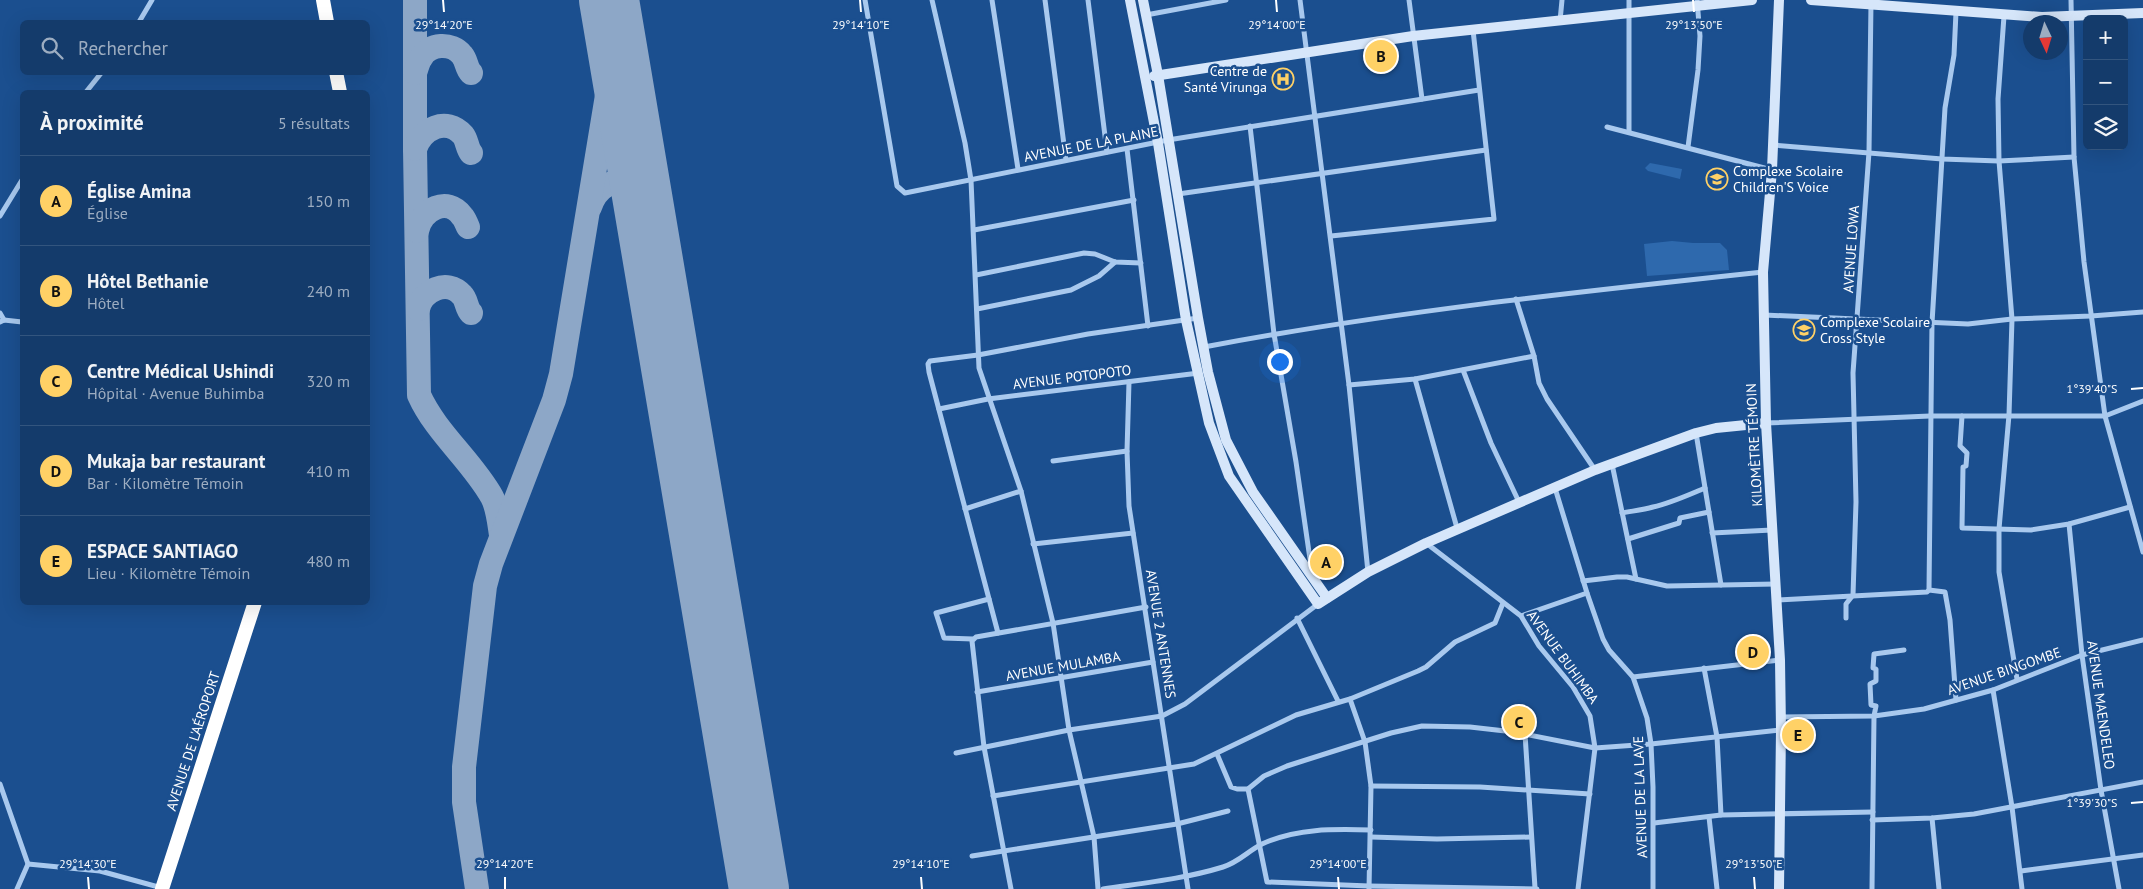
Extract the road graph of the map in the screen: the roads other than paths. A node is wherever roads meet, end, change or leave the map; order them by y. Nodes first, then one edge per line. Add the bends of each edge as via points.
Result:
1 (152, 0) edge
2 (323, 0) edge
3 (865, 0) edge
4 (932, 0) edge
5 (992, 0) edge
6 (1045, 0) edge
7 (1088, 0) edge
8 (1130, 0) edge
9 (1143, 0) edge
10 (1226, 0) edge
11 (1300, 0) edge
12 (1408, 0) edge
13 (1562, 0) edge
14 (1630, 0) edge
15 (1752, 0) edge
16 (1779, 0) edge
17 (1811, 0) edge
18 (2071, 0) edge
19 (1697, 3) edge
20 (1871, 3) edge
21 (1956, 12) junction
22 (2143, 13) edge
23 (1629, 14) junction
24 (1146, 15) junction
25 (2004, 16) junction
26 (2072, 17) junction
27 (140, 20) edge
28 (327, 20) edge
29 (1560, 21) junction
30 (1473, 30) junction
31 (1413, 36) junction
32 (1307, 53) junction
33 (100, 75) edge
34 (337, 75) edge
35 (1158, 75) junction
36 (1145, 78) junction
37 (88, 90) edge
38 (340, 90) edge
39 (1479, 90) junction
40 (1422, 99) junction
41 (1315, 116) junction
42 (1250, 126) junction
43 (1607, 127) dead end
44 (1629, 132) junction
45 (1163, 141) junction
46 (1773, 144) junction
47 (1688, 147) junction
48 (1127, 149) junction
49 (1486, 150) junction
50 (1107, 152) junction
51 (1868, 152) junction
52 (2074, 157) junction
53 (1942, 159) junction
54 (1066, 160) junction
55 (1999, 161) junction
56 (1018, 169) junction
57 (1772, 170) junction
58 (1323, 174) junction
59 (971, 180) junction
60 (1256, 182) junction
61 (20, 183) edge
62 (1177, 194) junction
63 (1134, 200) junction
64 (0, 216) edge
65 (974, 230) junction
66 (1331, 236) junction
67 (1115, 262) junction
68 (1141, 263) junction
69 (1763, 272) junction
70 (976, 275) junction
71 (1516, 299) junction
72 (977, 309) junction
73 (2143, 312) edge
74 (0, 313) edge
75 (1764, 315) junction
76 (2091, 316) junction
77 (1198, 318) junction
78 (2012, 318) junction
79 (1186, 320) junction
80 (1857, 320) junction
81 (2, 321) edge
82 (20, 322) edge
83 (1932, 323) junction
84 (1342, 324) junction
85 (1148, 326) junction
86 (1274, 334) junction
87 (1204, 347) junction
88 (978, 355) junction
89 (1534, 356) junction
90 (1463, 370) junction
91 (1208, 372) junction
92 (1197, 374) junction
93 (1415, 379) junction
94 (1128, 382) junction
95 (1349, 385) junction
96 (988, 399) junction
97 (2143, 401) edge
98 (939, 409) junction
99 (1930, 416) junction
100 (1962, 416) junction
101 (2009, 416) junction
102 (2105, 416) junction
103 (1855, 418) junction
104 (1766, 423) junction
105 (1696, 433) junction
106 (1127, 451) junction
107 (1053, 461) dead end
108 (1612, 464) junction
109 (1240, 469) junction
110 (1595, 470) junction
111 (1229, 476) junction
112 (1555, 487) junction
113 (1705, 488) junction
114 (1022, 491) junction
115 (1519, 502) junction
116 (2130, 507) junction
117 (966, 509) junction
118 (1709, 512) junction
119 (1622, 513) junction
120 (2069, 524) junction
121 (1457, 528) junction
122 (1998, 529) junction
123 (1773, 530) junction
124 (1712, 533) junction
125 (1134, 534) junction
126 (1628, 539) junction
127 (1426, 543) junction
128 (1033, 544) junction
129 (2143, 552) edge
130 (1368, 572) junction
131 (1636, 579) junction
132 (1314, 581) junction
133 (1583, 581) junction
134 (1776, 584) junction
135 (1721, 585) junction
136 (1929, 590) junction
137 (1587, 593) junction
138 (1853, 595) junction
139 (989, 599) junction
140 (1777, 600) junction
141 (1322, 601) junction
142 (1503, 603) junction
143 (254, 605) edge
144 (1146, 607) junction
145 (1521, 616) junction
146 (1297, 618) junction
147 (1846, 618) dead end
148 (1053, 623) junction
149 (998, 634) junction
150 (973, 639) junction
151 (2143, 640) edge
152 (1904, 650) dead end
153 (2082, 655) junction
154 (1780, 660) junction
155 (1153, 662) junction
156 (1704, 668) junction
157 (1633, 677) junction
158 (1061, 678) junction
159 (2017, 679) junction
160 (1992, 690) junction
161 (977, 692) junction
162 (1350, 699) junction
163 (1956, 700) junction
164 (1338, 701) junction
165 (1162, 716) junction
166 (1874, 716) junction
167 (1781, 717) junction
168 (1069, 730) junction
169 (1781, 730) junction
170 (1525, 734) junction
171 (1717, 737) junction
172 (1365, 742) junction
173 (1651, 744) junction
174 (984, 747) junction
175 (1595, 748) junction
176 (956, 752) dead end
177 (1217, 754) junction
178 (1170, 769) junction
179 (2143, 782) edge
180 (0, 784) edge
181 (1081, 784) junction
182 (1371, 786) junction
183 (1248, 789) junction
184 (1528, 789) junction
185 (2101, 790) junction
186 (1590, 794) junction
187 (993, 796) junction
188 (2012, 808) junction
189 (1228, 811) dead end
190 (1872, 812) junction
191 (1779, 814) junction
192 (1721, 815) junction
193 (1709, 817) junction
194 (1932, 818) junction
195 (1872, 820) junction
196 (1654, 822) junction
197 (1177, 824) junction
198 (1371, 833) junction
199 (1094, 837) junction
200 (1531, 837) junction
201 (1260, 845) junction
202 (1004, 851) junction
203 (2143, 854) edge
204 (972, 856) dead end
205 (2114, 859) junction
206 (28, 864) junction
207 (2021, 872) junction
208 (1186, 877) junction
209 (1369, 888) edge
210 (17, 889) edge
211 (162, 889) edge
212 (1011, 889) edge
213 (1098, 889) edge
214 (1103, 889) edge
215 (1188, 889) edge
216 (1536, 889) edge
217 (1578, 889) edge
218 (1653, 889) edge
219 (1717, 889) edge
220 (1779, 889) edge
221 (1872, 889) edge
222 (1939, 889) edge
223 (2022, 889) edge
224 (2120, 889) edge

1 - 27 street
2 - 28 highway
3 - 59 street, AVENUE DE LA PLAINE via 899,189 905,192
4 - 59 street
5 - 56 street
6 - 54 street
7 - 50 street
8 - 36 main road
9 - 24 main road
10 - 24 street
11 - 32 street
12 - 31 street
13 - 29 street
14 - 23 street
15 - 19 main road
16 - 46 main road, KILOMÈTRE TÉMOIN
17 - 20 main road
18 - 26 street
19 - 23 main road
19 - 47 street via 1700,36 1698,70
20 - 21 main road
20 - 51 street, AVENUE LOWA
21 - 25 main road
21 - 53 street
22 - 26 main road
23 - 29 main road
23 - 44 street
24 - 35 main road
25 - 26 main road
25 - 55 street via 1998,99
26 - 52 street
29 - 30 main road
30 - 31 main road
30 - 39 street
31 - 32 main road
31 - 40 street
32 - 35 main road
32 - 41 street
33 - 37 street
34 - 38 highway
35 - 36 main road
35 - 45 main road
36 - 45 main road
39 - 40 street, AVENUE DE LA PLAINE
39 - 49 street
40 - 41 street, AVENUE DE LA PLAINE
41 - 42 street, AVENUE DE LA PLAINE
41 - 58 street
42 - 45 street, AVENUE DE LA PLAINE
42 - 60 street
43 - 44 street
44 - 47 street
45 - 48 street, AVENUE DE LA PLAINE
45 - 62 main road
45 - 79 main road
46 - 51 street
46 - 57 main road, KILOMÈTRE TÉMOIN
47 - 57 street
48 - 50 street, AVENUE DE LA PLAINE
48 - 63 street
49 - 58 street
49 - 66 street via 1494,219
50 - 54 street, AVENUE DE LA PLAINE
51 - 53 street
51 - 80 street, AVENUE LOWA
52 - 55 street
52 - 76 street
53 - 55 street
53 - 83 street
54 - 56 street, AVENUE DE LA PLAINE
55 - 78 street
56 - 59 street, AVENUE DE LA PLAINE
57 - 69 main road, KILOMÈTRE TÉMOIN
58 - 60 street
58 - 66 street
59 - 65 street
60 - 62 street
60 - 86 street
61 - 64 street
62 - 77 main road
63 - 65 street
63 - 68 street
65 - 70 street
66 - 84 street
67 - 68 street
67 - 70 street via 1084,253
67 - 72 street via 1099,276 1072,290
68 - 85 street
69 - 71 street
69 - 75 main road, KILOMÈTRE TÉMOIN
70 - 72 street
71 - 84 street
71 - 89 street
72 - 88 street
73 - 76 street
74 - 81 street
75 - 80 street
75 - 104 main road, KILOMÈTRE TÉMOIN
76 - 78 street
76 - 102 street
77 - 79 street
77 - 87 main road
78 - 83 street via 1972,324
78 - 101 street
79 - 85 street
79 - 92 main road
80 - 83 street
80 - 103 street, AVENUE LOWA via 1853,373
81 - 82 street
83 - 99 street
84 - 86 street
84 - 95 street
85 - 88 street
86 - 87 street
86 - 132 street
87 - 91 main road
88 - 96 street
88 - 98 street via 930,361 929,372
89 - 90 street
89 - 110 street via 1547,400
90 - 93 street
90 - 115 street via 1491,443
91 - 92 street, AVENUE POTOPOTO
91 - 109 main road via 1226,440
92 - 94 street, AVENUE POTOPOTO
92 - 111 main road via 1209,424
93 - 95 street
93 - 121 street
94 - 96 street, AVENUE POTOPOTO
94 - 106 street, AVENUE 2 ANTENNES
95 - 130 street
96 - 98 street, AVENUE POTOPOTO
96 - 114 street
97 - 102 street
98 - 117 street
99 - 100 street
99 - 103 street
99 - 136 street
100 - 101 street
100 - 122 street via 1960,446 1966,453 1962,528
101 - 102 street
101 - 122 street
102 - 116 street
103 - 104 street
103 - 138 street, AVENUE LOWA
104 - 105 main road
104 - 123 main road, KILOMÈTRE TÉMOIN
105 - 108 main road
105 - 113 street
106 - 107 street
106 - 125 street, AVENUE 2 ANTENNES
108 - 110 main road
108 - 119 street
109 - 111 main road
109 - 132 main road
110 - 112 main road
111 - 141 main road
112 - 115 main road
112 - 133 street
113 - 118 street
113 - 119 street via 1679,500
114 - 117 street
114 - 128 street
115 - 121 main road
116 - 120 street
116 - 129 street
117 - 139 street
118 - 124 street
118 - 126 street via 1680,518 1679,523
119 - 126 street
120 - 122 street via 2031,530
120 - 153 street, AVENUE MAENDELEO
121 - 127 main road
122 - 159 street via 1998,572
123 - 124 street
123 - 134 main road, KILOMÈTRE TÉMOIN
124 - 135 street
125 - 128 street
125 - 144 street, AVENUE 2 ANTENNES
126 - 131 street
127 - 130 main road
127 - 142 street, AVENUE BUHIMBA
128 - 148 street
130 - 141 main road
131 - 133 street via 1617,577
131 - 135 street via 1667,586
132 - 141 main road
133 - 137 street
134 - 135 street
134 - 140 main road, KILOMÈTRE TÉMOIN
136 - 138 street
136 - 163 street via 1945,592
137 - 145 street
137 - 157 street via 1603,639
138 - 140 street
138 - 147 street, AVENUE LOWA via 1846,604
139 - 149 street
139 - 150 street via 936,613 944,638
140 - 154 main road, KILOMÈTRE TÉMOIN
141 - 146 street
142 - 145 street, AVENUE BUHIMBA
142 - 162 street via 1492,625 1455,642 1418,671
143 - 211 highway, AVENUE DE L'AÉROPORT
144 - 148 street
144 - 155 street, AVENUE 2 ANTENNES
145 - 175 street, AVENUE BUHIMBA via 1539,646 1584,702 1590,716
146 - 164 street
146 - 165 street via 1185,704
148 - 149 street
148 - 158 street
149 - 150 street
150 - 161 street
151 - 153 street, AVENUE BINGOMBE
152 - 166 street via 1874,654 1876,681 1870,684 1871,705 1876,706
153 - 159 street, AVENUE BINGOMBE
153 - 185 street, AVENUE MAENDELEO
154 - 156 street
154 - 167 main road, KILOMÈTRE TÉMOIN
155 - 158 street, AVENUE MULAMBA
155 - 165 street, AVENUE 2 ANTENNES
156 - 157 street
156 - 171 street
157 - 173 street, AVENUE DE LA LAVE via 1647,718
158 - 161 street, AVENUE MULAMBA
158 - 168 street
159 - 160 street, AVENUE BINGOMBE
160 - 163 street, AVENUE BINGOMBE
160 - 188 street
161 - 174 street
162 - 164 street
162 - 172 street
163 - 166 street, AVENUE BINGOMBE via 1920,710
164 - 177 street via 1296,715
165 - 168 street
165 - 178 street, AVENUE 2 ANTENNES
166 - 167 street, AVENUE BINGOMBE
166 - 190 street
167 - 169 main road, KILOMÈTRE TÉMOIN
168 - 174 street
168 - 181 street
169 - 171 street
169 - 191 main road, KILOMÈTRE TÉMOIN
170 - 172 street via 1470,727 1422,726
170 - 175 street
170 - 184 street
171 - 173 street
171 - 192 street
172 - 182 street
172 - 183 street via 1287,766 1264,776
173 - 175 street
173 - 196 street, AVENUE DE LA LAVE
174 - 176 street
174 - 187 street
175 - 186 street, AVENUE BUHIMBA
177 - 178 street via 1194,764
177 - 183 street via 1231,787
178 - 181 street
178 - 197 street, AVENUE 2 ANTENNES
179 - 185 street
180 - 206 street
181 - 187 street
181 - 199 street
182 - 184 street
182 - 198 street
183 - 201 street
184 - 186 street
184 - 200 street
185 - 188 street
185 - 205 street, AVENUE MAENDELEO
186 - 217 street, AVENUE BUHIMBA
187 - 202 street
188 - 194 street
188 - 207 street
189 - 197 street
190 - 191 street
190 - 195 street
191 - 192 street
191 - 220 main road, KILOMÈTRE TÉMOIN
192 - 193 street
193 - 196 street
193 - 219 street
194 - 195 street
194 - 222 street
195 - 221 street
196 - 218 street, AVENUE DE LA LAVE
197 - 199 street
197 - 208 street, AVENUE 2 ANTENNES
198 - 200 street via 1437,839
198 - 201 street via 1322,830 1295,833
198 - 209 street
199 - 202 street
199 - 213 street
200 - 216 street
201 - 208 street via 1235,862
201 - 209 street via 1267,882
202 - 204 street
202 - 212 street
203 - 205 street
205 - 207 street
205 - 224 street, AVENUE MAENDELEO
206 - 210 street
206 - 211 street via 100,871
207 - 223 street
208 - 214 street
208 - 215 street, AVENUE 2 ANTENNES
209 - 216 street

